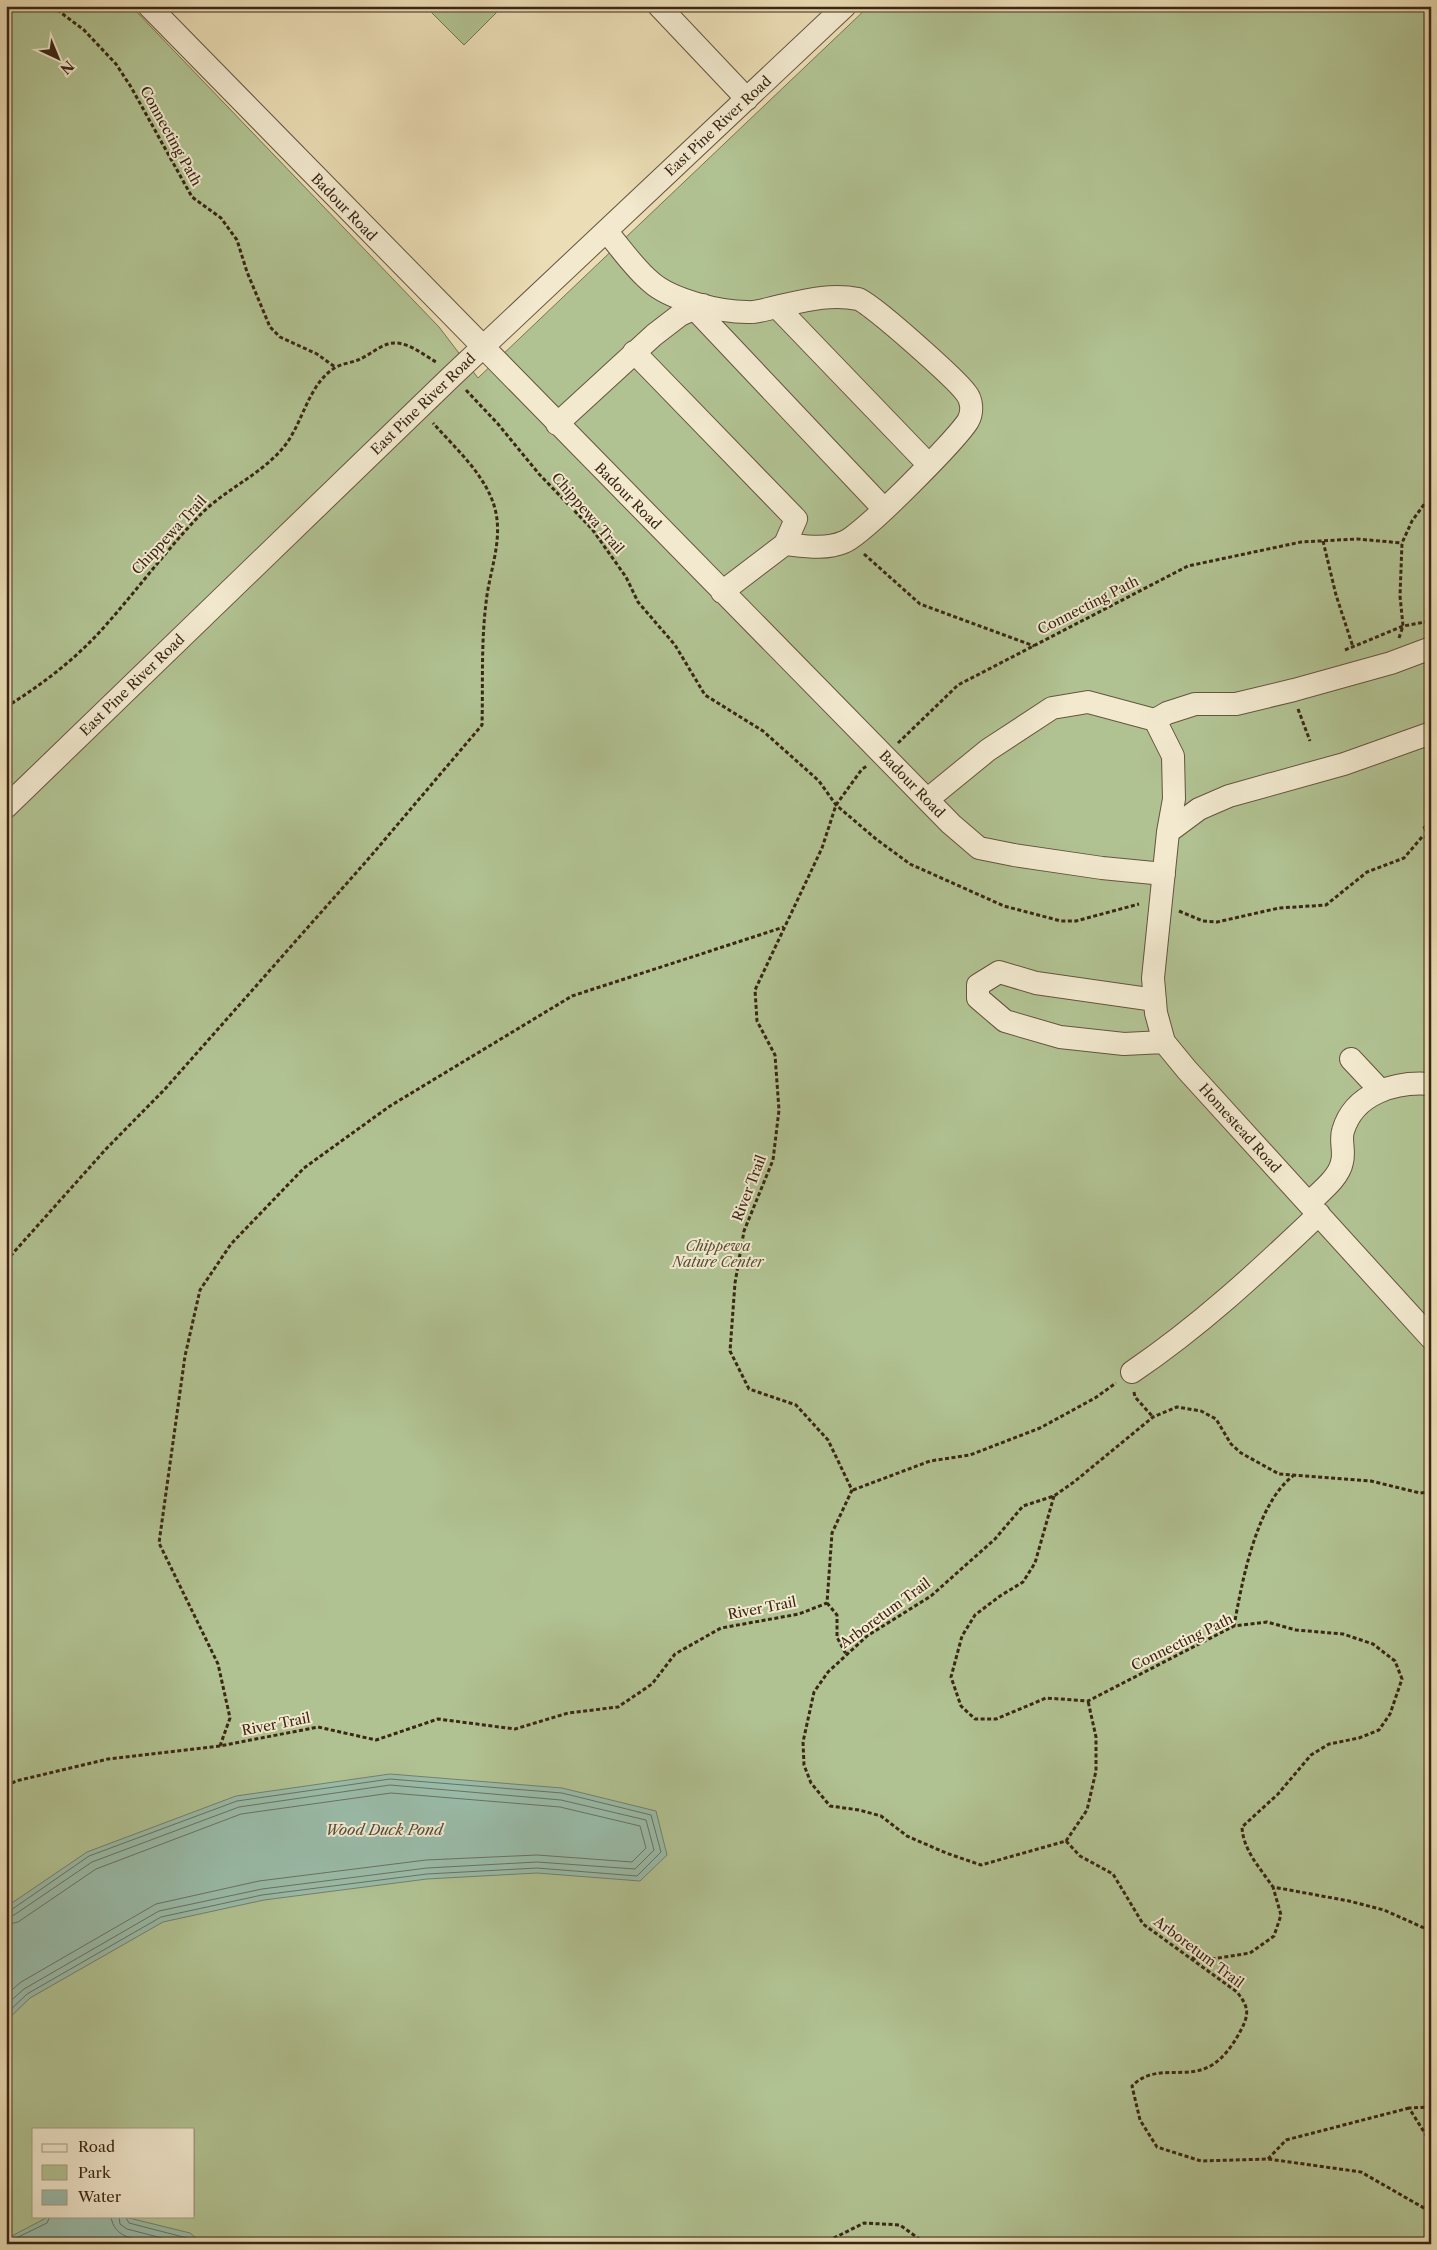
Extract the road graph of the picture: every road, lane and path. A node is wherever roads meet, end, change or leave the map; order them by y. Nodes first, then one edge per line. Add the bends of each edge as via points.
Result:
1 (52, 6) edge
2 (149, 6) edge
3 (659, 6) edge
4 (845, 6) edge
5 (747, 99) junction
6 (606, 231) junction
7 (650, 282) junction
8 (699, 307) junction
9 (777, 307) junction
10 (654, 335) junction
11 (482, 348) junction
12 (634, 352) junction
13 (441, 365) dead end
14 (335, 367) junction
15 (462, 386) dead end
16 (419, 408) junction
17 (557, 424) junction
18 (928, 464) junction
19 (1431, 495) edge
20 (884, 509) junction
21 (849, 539) junction
22 (1323, 541) junction
23 (785, 544) junction
24 (1402, 544) junction
25 (722, 592) junction
26 (1431, 621) edge
27 (1403, 626) junction
28 (1034, 646) junction
29 (1353, 647) junction
30 (1431, 648) edge
31 (1345, 650) dead end
32 (1294, 690) junction
33 (6, 707) edge
34 (1155, 720) junction
35 (1431, 733) edge
36 (1310, 741) dead end
37 (884, 754) junction
38 (928, 799) junction
39 (836, 805) junction
40 (6, 807) edge
41 (1168, 832) junction
42 (1164, 874) junction
43 (784, 927) junction
44 (1155, 1000) junction
45 (1164, 1042) junction
46 (1351, 1059) dead end
47 (1431, 1084) edge
48 (1380, 1090) junction
49 (1314, 1209) junction
50 (6, 1261) edge
51 (1431, 1338) edge
52 (1132, 1372) junction
53 (1153, 1416) junction
54 (1294, 1475) junction
55 (852, 1490) junction
56 (1431, 1492) edge
57 (1054, 1496) junction
58 (826, 1603) junction
59 (1234, 1626) junction
60 (846, 1654) junction
61 (1088, 1701) junction
62 (220, 1746) junction
63 (6, 1786) edge
64 (1066, 1841) junction
65 (1273, 1887) junction
66 (1431, 1931) edge
67 (1192, 1958) junction
68 (1431, 2107) edge
69 (1409, 2108) junction
70 (1431, 2143) edge
71 (1268, 2159) junction
72 (1431, 2212) edge
73 (822, 2244) edge
74 (926, 2244) edge

1 - 14 path, Connecting Path via 84,30 116,64 192,197 221,218 237,240 270,327 280,337 317,354
2 - 11 street, Badour Road
3 - 5 street
4 - 5 street, East Pine River Road
5 - 6 street, East Pine River Road
6 - 7 street
6 - 11 street, East Pine River Road
7 - 8 street via 666,294
7 - 10 street via 659,299 661,312
8 - 9 street via 748,313
8 - 10 street via 680,315
8 - 20 street
9 - 18 street
9 - 18 street via 805,300 861,300 966,392 972,403 969,420
10 - 12 street
11 - 16 street, East Pine River Road
11 - 17 street, Badour Road
12 - 17 street
12 - 23 street via 796,519
13 - 14 path via 404,344 389,344 358,360
14 - 33 path, Chippewa Trail via 322,378 284,447 200,516 105,626 71,660 38,687
15 - 39 path, Chippewa Trail via 597,536 626,577 638,602 675,645 705,695 762,731 819,781
16 - 40 street, East Pine River Road
16 - 50 path via 485,485 496,513 498,546 486,600 482,649 482,725 165,1089 106,1149
17 - 25 street, Badour Road
18 - 20 street
19 - 24 path via 1412,521
20 - 21 street
21 - 23 street via 814,548
21 - 28 path via 920,604
22 - 24 path, Connecting Path via 1357,539
22 - 28 path, Connecting Path via 1301,542 1188,566
22 - 29 path
23 - 25 street
24 - 27 path via 1400,596
25 - 37 street, Badour Road
26 - 27 path
27 - 29 path
28 - 37 path, Connecting Path via 958,685 906,737
29 - 31 path
30 - 32 street via 1392,663
32 - 34 street via 1236,704 1195,704
32 - 36 path via 1300,719
34 - 38 street via 1088,702 1052,708 988,750
34 - 41 street, Homestead Road via 1173,756 1174,799
35 - 41 street via 1344,764 1229,796 1200,809
37 - 38 street, Badour Road
37 - 39 path, Connecting Path via 862,769
38 - 42 street, Badour Road via 950,824 979,848 1092,867
39 - 43 path, River Trail via 822,848
41 - 42 street, Homestead Road
42 - 44 street, Homestead Road via 1154,978
43 - 55 path, River Trail via 755,990 757,1021 775,1055 780,1110 773,1160 744,1231 735,1283 730,1351 749,1389 796,1405 828,1440
43 - 62 path via 572,996 390,1106 304,1168 231,1244 200,1290 185,1356 160,1543 218,1664 230,1718
44 - 45 street, Homestead Road
44 - 45 street via 1036,983 999,972 978,985 978,998 1005,1021 1060,1037 1124,1044
45 - 49 street, Homestead Road
46 - 48 street
47 - 48 street via 1413,1082
48 - 49 street via 1357,1106 1342,1131 1342,1162
49 - 51 street, Homestead Road
49 - 52 street via 1249,1282 1176,1342
52 - 53 path via 1135,1397
52 - 55 path via 1095,1398 1040,1428 970,1455 930,1461
53 - 54 path, Arboretum Trail via 1177,1407 1201,1411 1216,1419 1231,1444 1251,1460 1279,1474
53 - 57 path, Arboretum Trail
54 - 56 path, Arboretum Trail via 1371,1481
54 - 59 path via 1272,1500 1255,1537
55 - 58 path via 832,1533
57 - 60 path, Arboretum Trail via 1023,1506 996,1539 931,1596 867,1636
57 - 61 path via 1035,1563 1023,1582 975,1615 962,1636 951,1678 961,1706 975,1719 996,1719 1046,1698
58 - 60 path via 837,1615 837,1637
58 - 62 path, River Trail via 799,1614 721,1628 675,1654 652,1684 618,1706 568,1713 515,1729 438,1719 376,1740 318,1727
59 - 61 path, Connecting Path
59 - 65 path, Connecting Path via 1267,1622 1296,1630 1343,1634 1373,1644 1396,1661 1402,1679 1390,1714 1378,1730 1329,1744 1311,1755 1278,1794 1242,1827 1242,1838
60 - 64 path, Arboretum Trail via 814,1692 803,1742 804,1765 811,1783 830,1806 881,1816 907,1836 981,1865
61 - 64 path via 1096,1737 1096,1771 1087,1810
62 - 63 path, River Trail via 108,1759
64 - 67 path, Arboretum Trail via 1080,1856 1114,1874 1144,1924
65 - 66 path via 1384,1910
65 - 67 path, Connecting Path via 1281,1915 1274,1936 1250,1953 1212,1959
67 - 71 path, Arboretum Trail via 1237,1992 1246,2004 1246,2021 1232,2046 1212,2065 1141,2077 1132,2086 1140,2120 1157,2147 1178,2154 1201,2161
68 - 69 path
69 - 70 path
69 - 71 path via 1286,2140
71 - 72 path, Arboretum Trail via 1360,2172
73 - 74 path via 864,2223 900,2225

